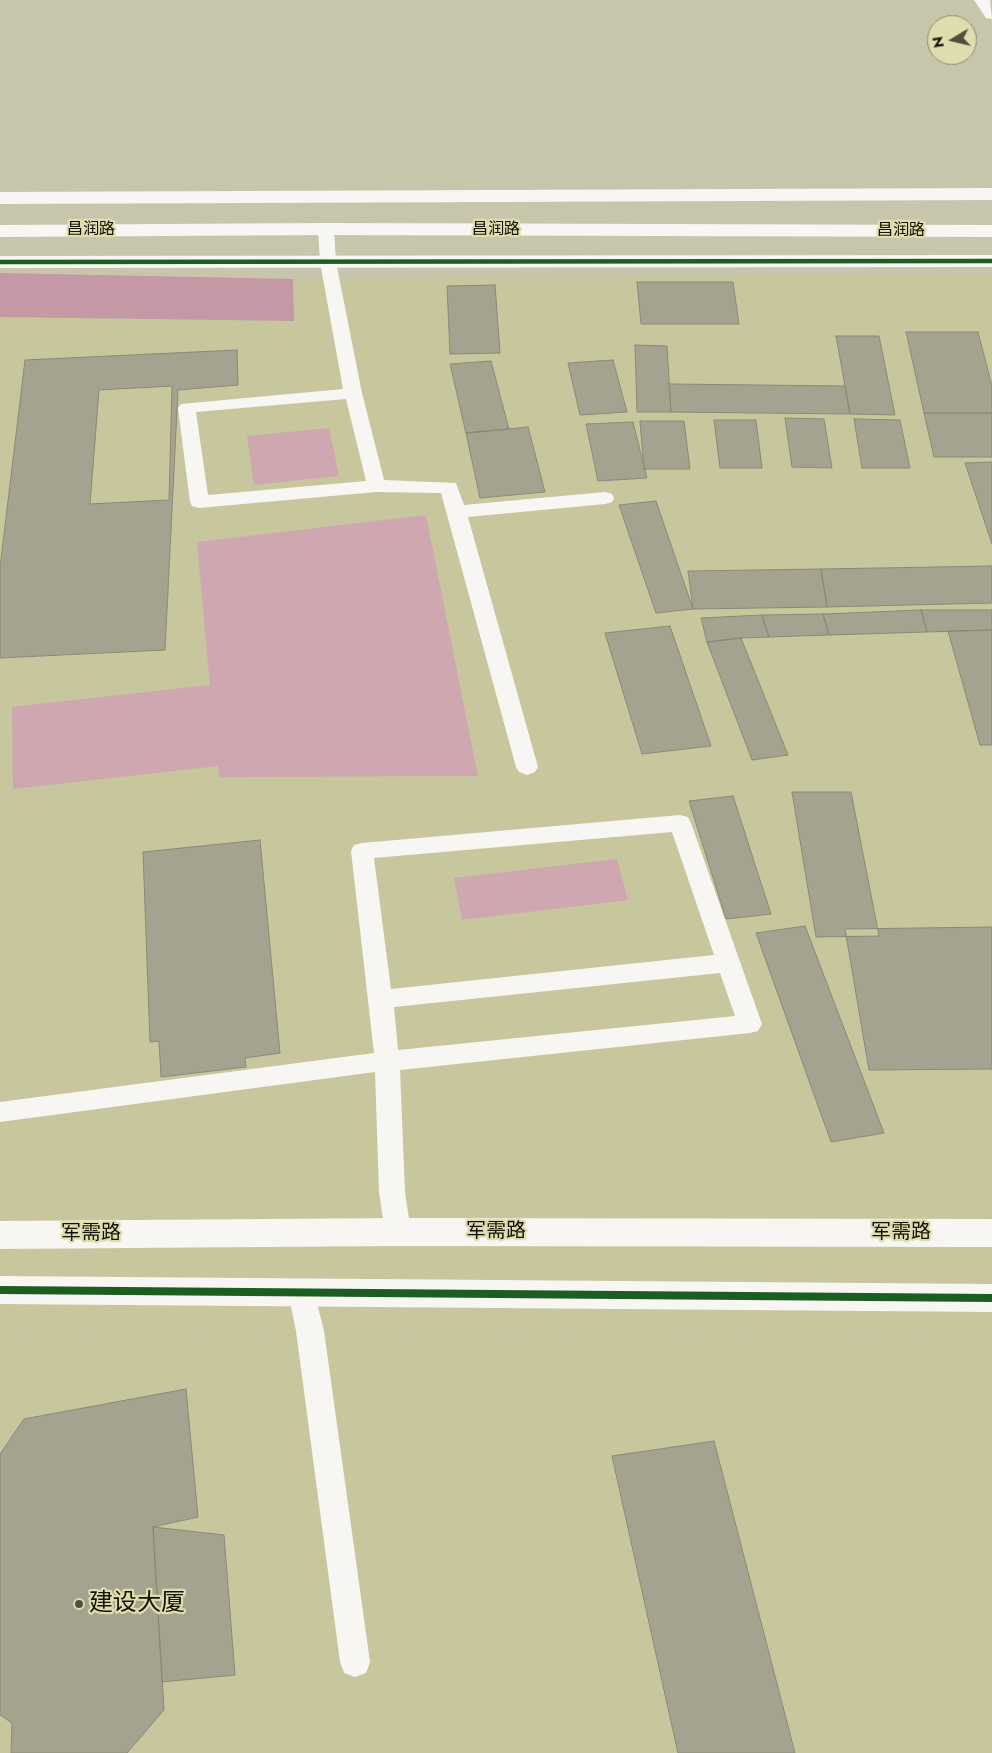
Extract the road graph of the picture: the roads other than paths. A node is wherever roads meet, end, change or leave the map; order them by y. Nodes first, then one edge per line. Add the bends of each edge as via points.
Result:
1 (982, 0) edge
2 (992, 14) edge
3 (992, 194) edge
4 (0, 198) edge
5 (326, 229) junction
6 (0, 231) edge
7 (992, 231) edge
8 (992, 261) edge
9 (0, 262) edge
10 (328, 262) junction
11 (353, 393) junction
12 (376, 486) junction
13 (605, 498) dead end
14 (457, 512) junction
15 (527, 767) dead end
16 (728, 963) junction
17 (381, 999) junction
18 (387, 1061) junction
19 (0, 1112) edge
20 (398, 1232) junction
21 (992, 1233) edge
22 (0, 1235) edge
23 (0, 1290) edge
24 (300, 1291) junction
25 (992, 1298) edge
26 (355, 1662) dead end

1 - 2 street
3 - 4 street, 昌润路
5 - 6 street, 昌润路
5 - 7 street, 昌润路
5 - 10 lane
8 - 10 street
9 - 10 street
10 - 11 lane
11 - 12 lane
11 - 12 lane via 187,408 199,502
12 - 14 lane via 449,487
13 - 14 lane
14 - 15 lane
16 - 17 lane
16 - 17 lane via 680,823 362,851
16 - 18 lane via 750,1024
17 - 18 lane
18 - 19 lane
18 - 20 lane via 392,1192
20 - 21 street, 军需路
20 - 22 street, 军需路
23 - 24 street
24 - 25 street
24 - 26 lane via 310,1332

